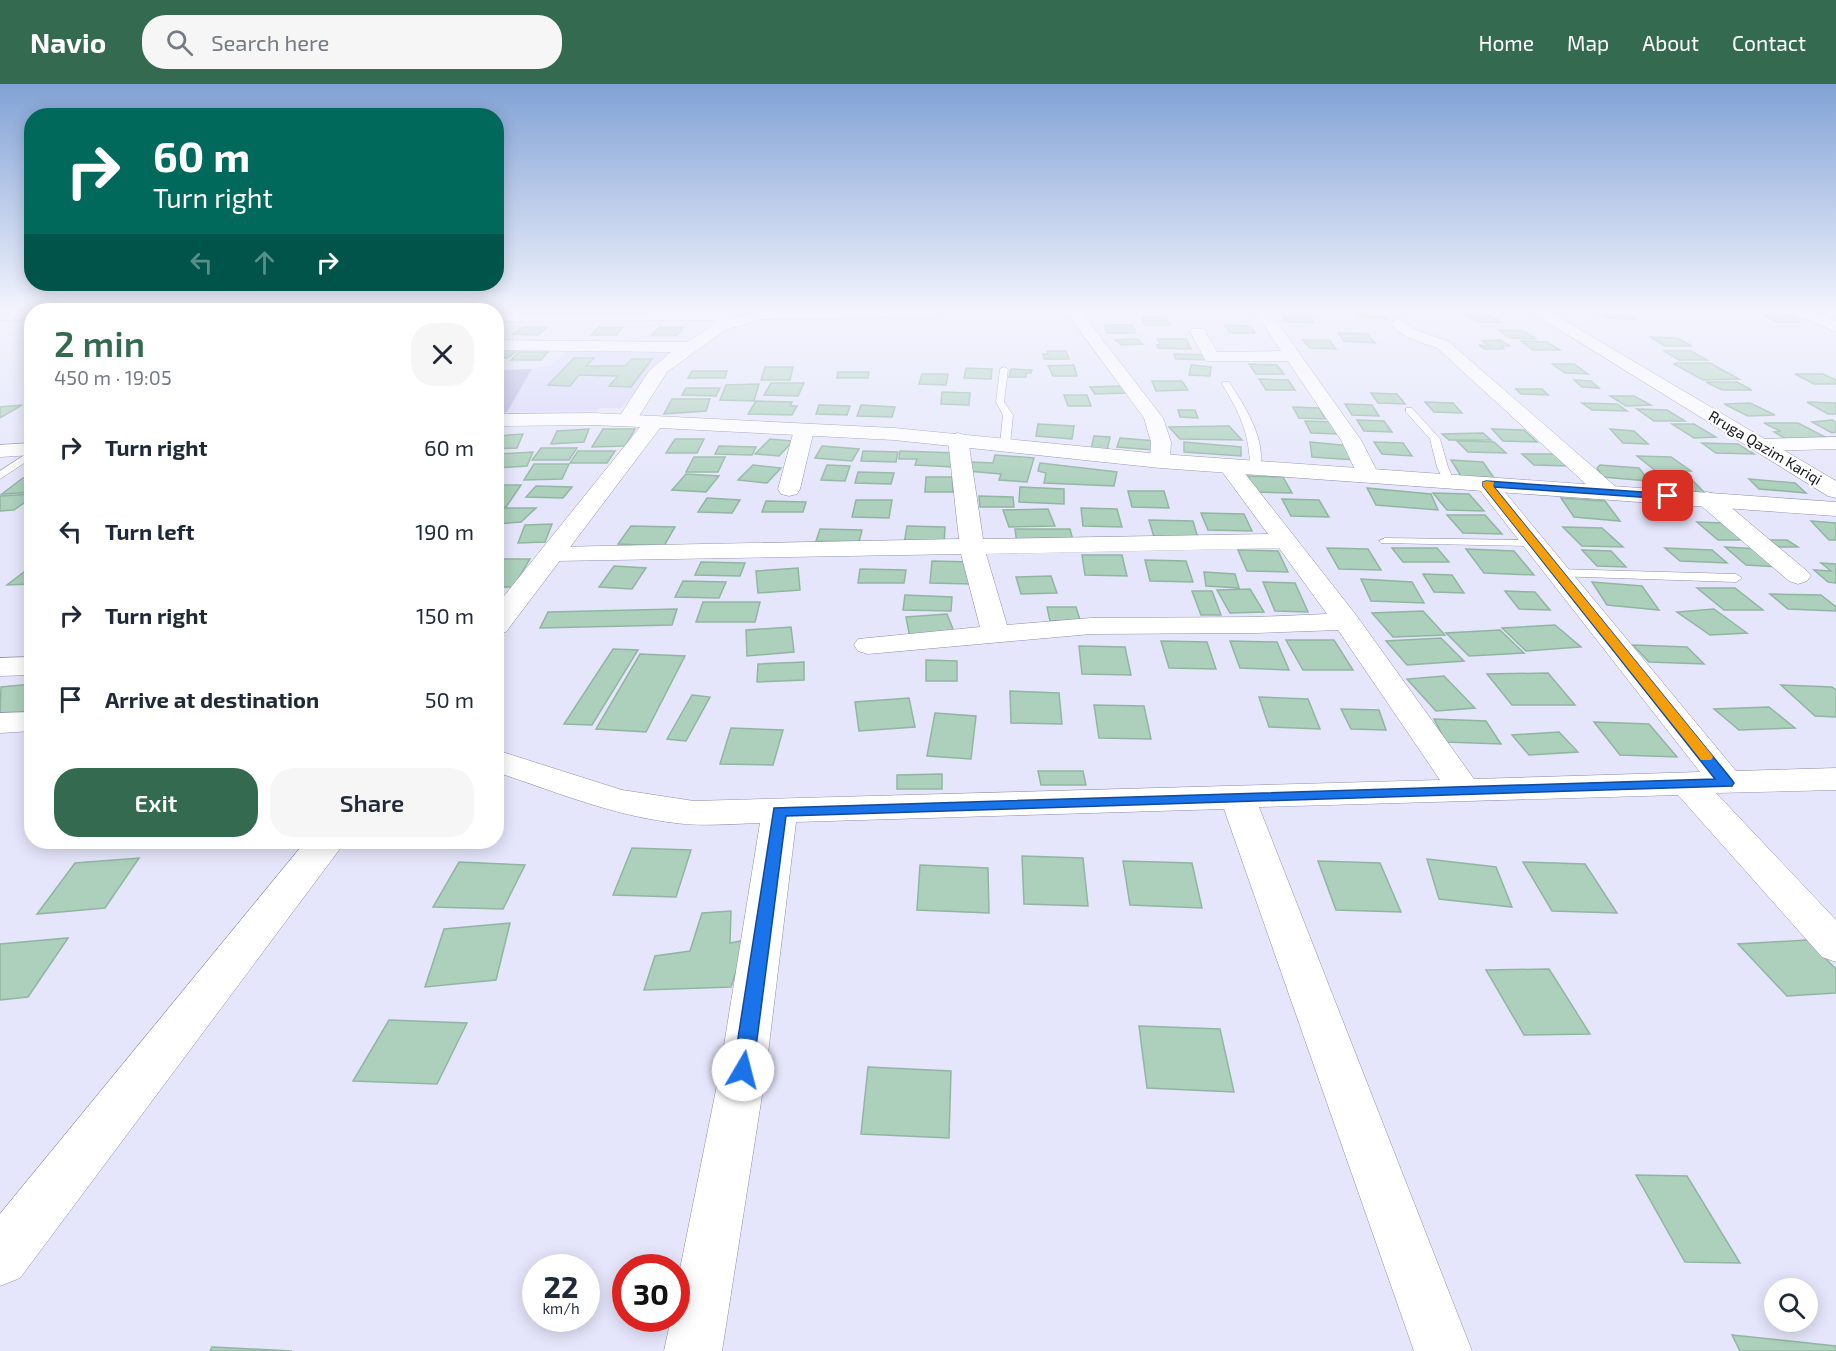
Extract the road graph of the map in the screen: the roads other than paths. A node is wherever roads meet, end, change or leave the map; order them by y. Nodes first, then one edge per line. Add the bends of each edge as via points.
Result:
1 (658, 371) edge
2 (1004, 371) edge
3 (1118, 371) edge
4 (1303, 371) edge
5 (1472, 371) edge
6 (1637, 371) edge
7 (1226, 384) dead end
8 (1409, 410) dead end
9 (504, 420) edge
10 (627, 420) junction
11 (654, 423) junction
12 (804, 430) junction
13 (958, 439) junction
14 (1836, 443) edge
15 (1005, 444) junction
16 (1760, 445) junction
17 (0, 451) edge
18 (24, 451) edge
19 (24, 457) edge
20 (1160, 461) junction
21 (1242, 467) junction
22 (1368, 475) junction
23 (0, 476) edge
24 (1449, 481) junction
25 (1486, 484) junction
26 (789, 489) dead end
27 (1836, 491) edge
28 (1608, 492) junction
29 (1707, 499) junction
30 (1836, 509) edge
31 (1285, 541) junction
32 (1385, 541) dead end
33 (1532, 543) junction
34 (972, 548) junction
35 (554, 554) junction
36 (1557, 573) junction
37 (1798, 576) dead end
38 (1736, 578) dead end
39 (504, 616) edge
40 (1346, 621) junction
41 (996, 633) junction
42 (868, 645) dead end
43 (24, 666) edge
44 (0, 667) edge
45 (24, 722) edge
46 (0, 723) edge
47 (504, 763) edge
48 (1836, 779) edge
49 (1727, 783) junction
50 (1688, 784) junction
51 (1465, 791) junction
52 (1238, 798) junction
53 (779, 812) junction
54 (321, 849) edge
55 (1836, 946) edge
56 (0, 1258) edge
57 (693, 1351) edge
58 (1443, 1351) edge

1 - 10 street
2 - 15 lane via 1000,402 1008,415
3 - 20 street via 1153,418 1161,442
4 - 22 street via 1351,440
5 - 28 street
6 - 16 street, Rruga Qazim Kariqi
7 - 21 lane via 1248,418 1256,447
8 - 24 lane via 1431,434
9 - 10 street
10 - 11 street
11 - 12 street
11 - 35 street
12 - 13 street
12 - 26 street
13 - 15 street
13 - 34 street
14 - 16 street
15 - 20 street
16 - 27 street, Rruga Qazim Kariqi
17 - 18 street
19 - 23 lane
20 - 21 street
21 - 22 street
21 - 31 street
22 - 24 street
24 - 25 street
25 - 28 street
25 - 33 street
28 - 29 street
29 - 30 street
29 - 37 street
31 - 34 street
31 - 40 street
32 - 33 lane
33 - 36 street
34 - 35 street
34 - 41 street
35 - 39 street
36 - 38 lane
36 - 49 street
40 - 41 street via 1091,626
40 - 51 street
41 - 42 street
43 - 44 street
45 - 46 street
47 - 53 street via 650,809
48 - 49 street
49 - 50 street
50 - 51 street
50 - 55 street
51 - 52 street
52 - 53 street
52 - 58 street
53 - 57 street via 743,1070
54 - 56 street

